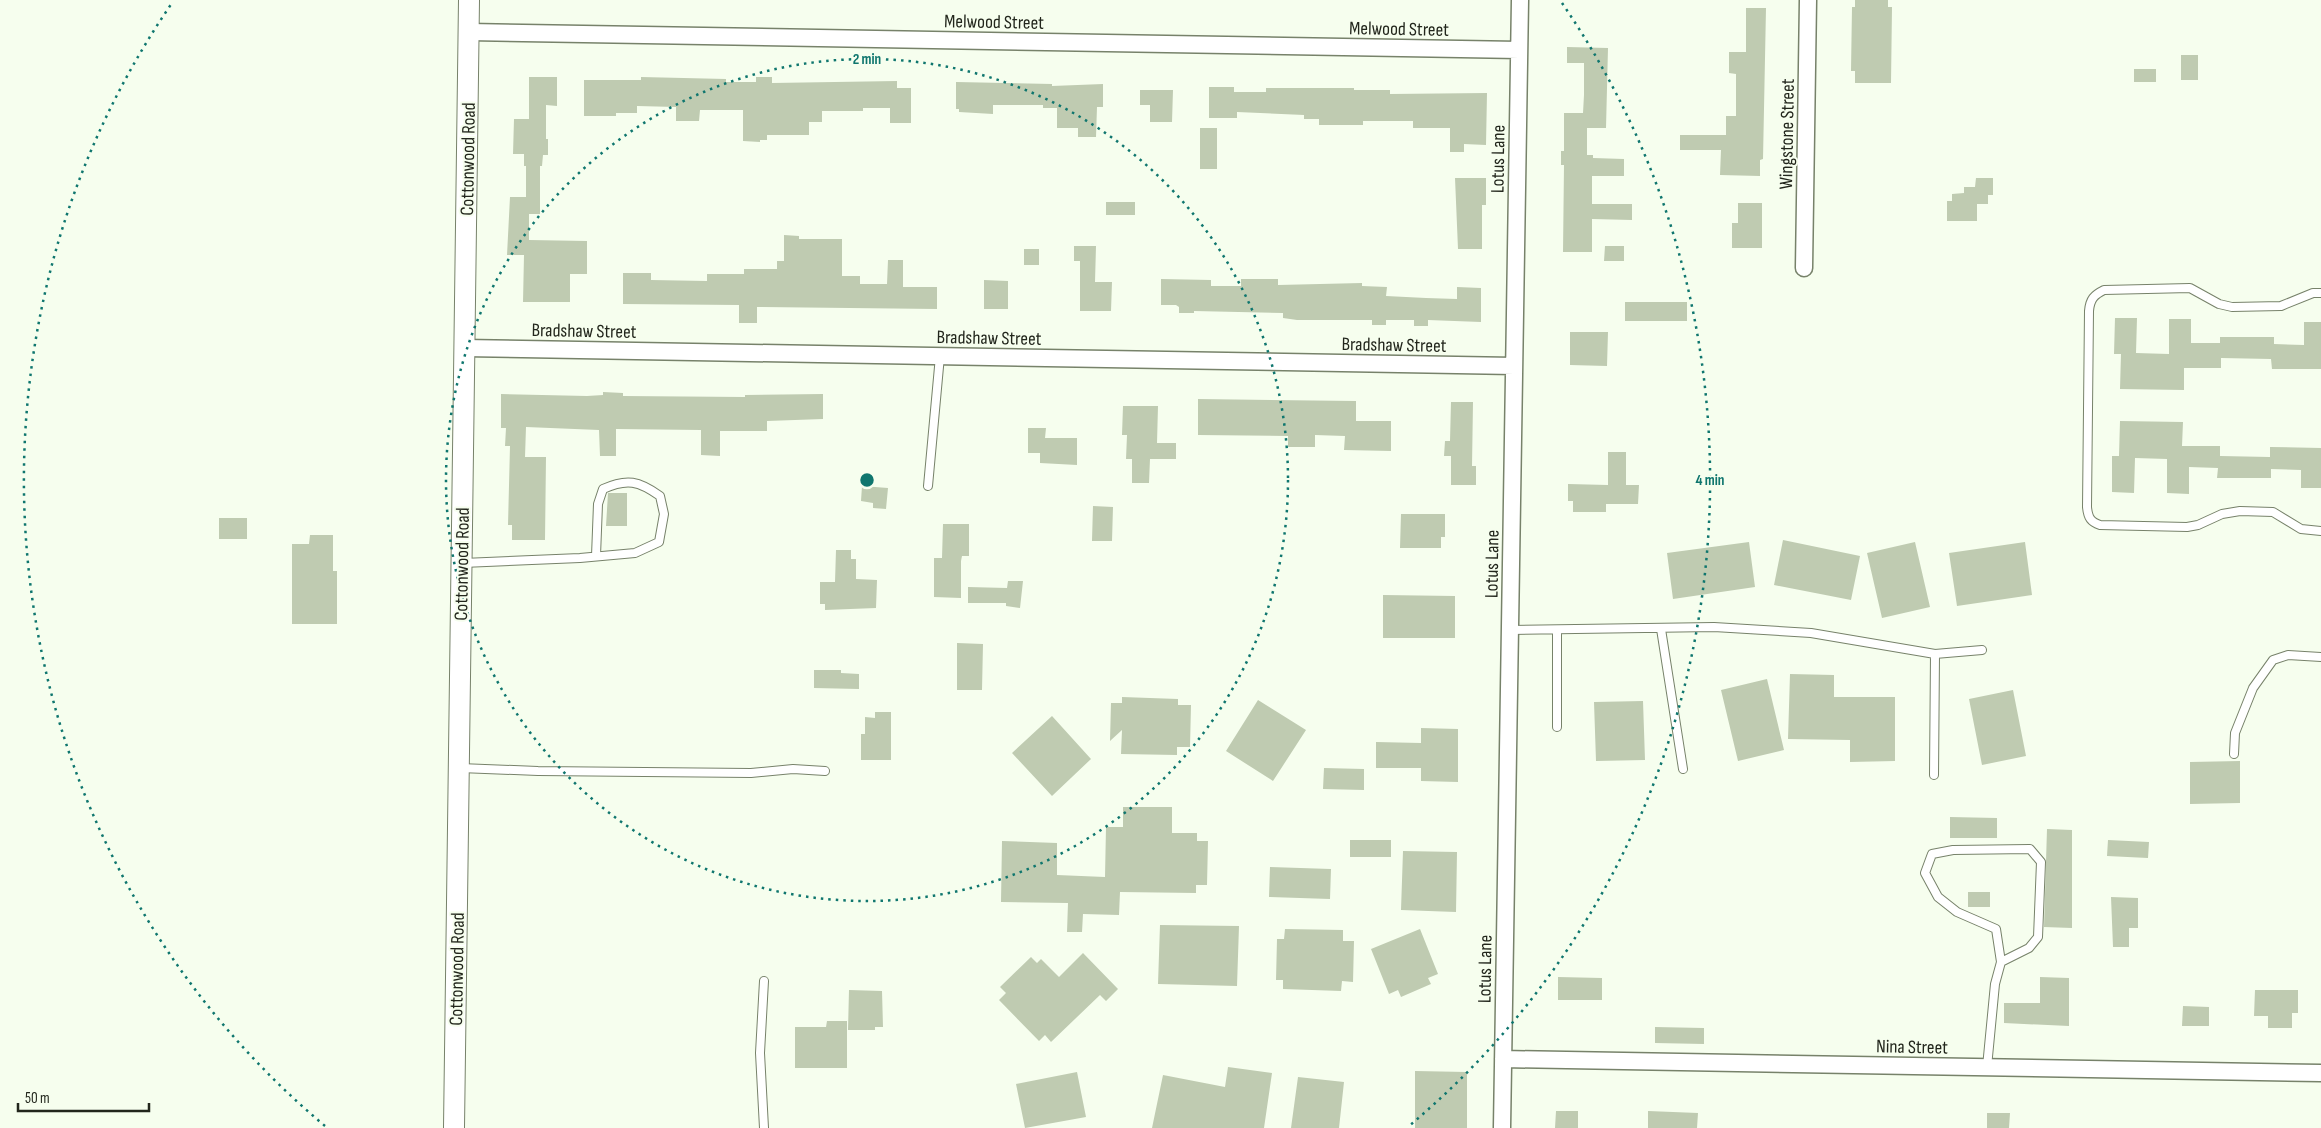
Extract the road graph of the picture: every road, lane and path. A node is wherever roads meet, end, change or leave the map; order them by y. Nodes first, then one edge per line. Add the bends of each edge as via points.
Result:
1 (469, 0) edge
2 (1520, 0) edge
3 (1808, 0) edge
4 (469, 32) junction
5 (1519, 50) junction
6 (1804, 268) dead end
7 (2321, 293) edge
8 (464, 348) junction
9 (940, 356) junction
10 (1514, 366) junction
11 (928, 486) dead end
12 (2321, 531) edge
13 (596, 556) junction
14 (461, 563) junction
15 (1661, 629) junction
16 (1510, 630) junction
17 (1557, 630) junction
18 (1982, 650) dead end
19 (1935, 654) junction
20 (2321, 657) edge
21 (1557, 727) dead end
22 (2234, 754) dead end
23 (458, 768) junction
24 (826, 770) dead end
25 (1683, 770) dead end
26 (1934, 775) dead end
27 (2001, 962) junction
28 (764, 981) dead end
29 (1503, 1059) junction
30 (1987, 1067) junction
31 (2321, 1073) edge
32 (454, 1128) edge
33 (764, 1128) edge
34 (1502, 1128) edge

1 - 4 street, Cottonwood Road
2 - 5 street, Lotus Lane
3 - 6 street, Wingstone Street
4 - 5 street, Melwood Street
4 - 8 street, Cottonwood Road
5 - 10 street, Lotus Lane
7 - 12 lane via 2281,306 2232,307 2218,304 2190,288 2104,290 2095,294 2089,311 2087,507 2092,522 2100,526 2187,527 2240,511 2273,512 2301,529
8 - 9 street, Bradshaw Street
8 - 14 street, Cottonwood Road
9 - 10 street, Bradshaw Street
9 - 11 lane
10 - 16 street, Lotus Lane
13 - 13 lane via 635,553 659,542 664,514 660,496 645,485 620,481 603,489 598,504
13 - 14 lane
14 - 23 street, Cottonwood Road
15 - 17 lane
15 - 19 lane via 1714,627 1811,633
15 - 25 lane
16 - 17 lane
16 - 29 street, Lotus Lane
17 - 21 lane
18 - 19 lane
19 - 26 lane
20 - 22 lane via 2288,655 2273,660 2254,688 2236,733
23 - 24 lane via 751,773
23 - 32 street, Cottonwood Road
27 - 27 lane via 1996,930 1957,912 1938,897 1925,873 1932,854 1952,850 2030,849 2041,862 2038,937 2029,948
27 - 30 lane via 1995,984
28 - 33 lane via 760,1052
29 - 30 street, Nina Street
29 - 34 street, Lotus Lane
30 - 31 street, Nina Street

